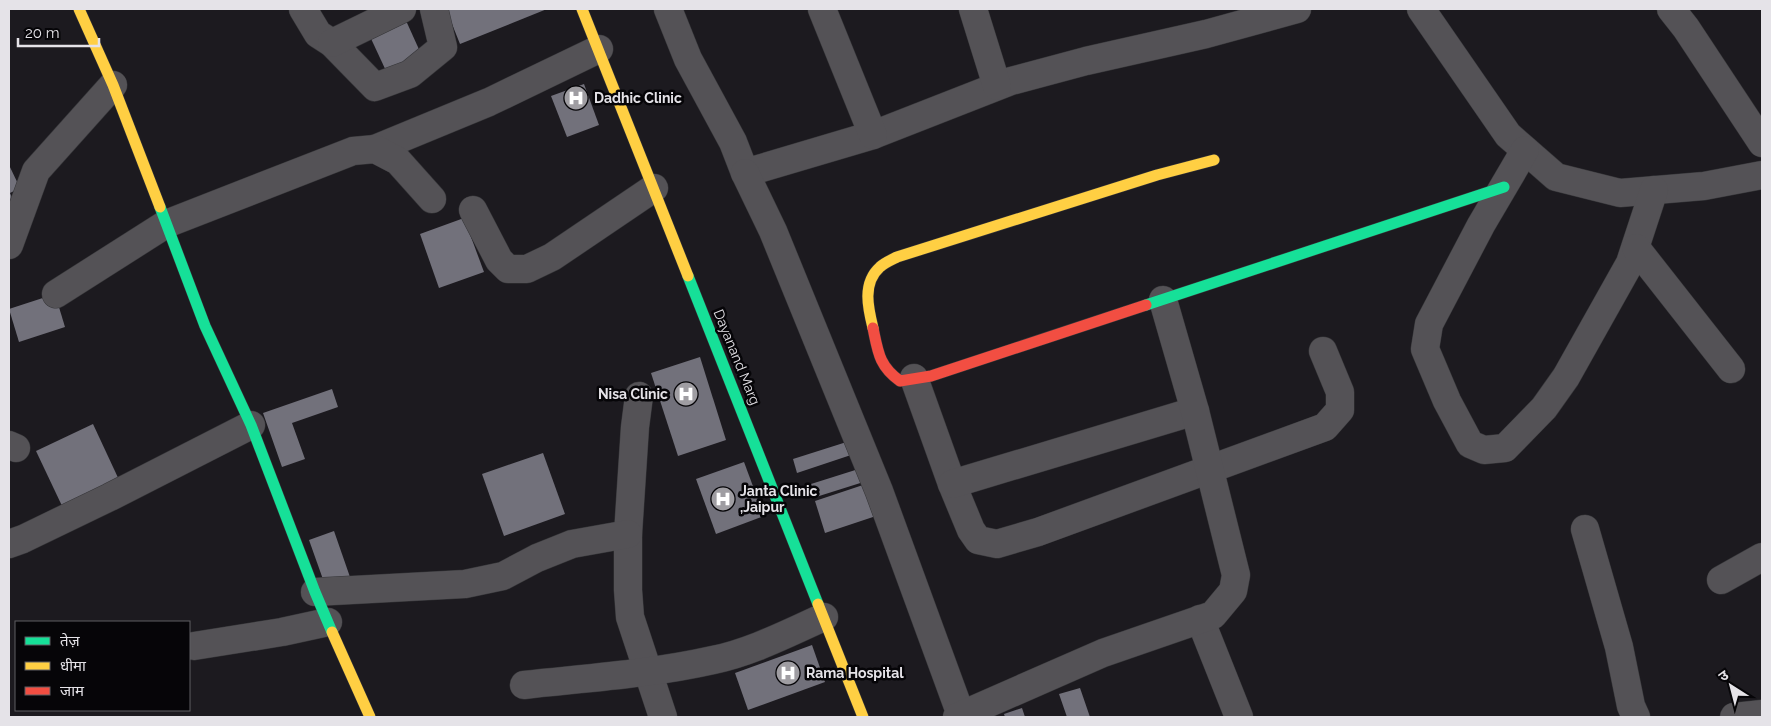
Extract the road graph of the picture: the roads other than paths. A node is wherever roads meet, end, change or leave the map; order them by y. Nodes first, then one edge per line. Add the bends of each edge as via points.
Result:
1 (80, 9) edge
2 (303, 9) edge
3 (402, 9) edge
4 (434, 9) edge
5 (582, 9) edge
6 (668, 9) edge
7 (822, 9) edge
8 (972, 9) edge
9 (1296, 9) edge
10 (1421, 9) edge
11 (1671, 9) edge
12 (332, 44) junction
13 (599, 49) junction
14 (113, 86) junction
15 (997, 86) junction
16 (874, 135) junction
17 (1762, 143) edge
18 (375, 149) junction
19 (1525, 150) junction
20 (1214, 160) dead end
21 (745, 173) junction
22 (1762, 175) edge
23 (1504, 187) junction
24 (654, 188) junction
25 (1654, 190) junction
26 (432, 199) dead end
27 (473, 210) dead end
28 (166, 224) junction
29 (9, 245) edge
30 (1636, 248) junction
31 (56, 294) dead end
32 (1163, 300) junction
33 (1323, 351) dead end
34 (1731, 369) dead end
35 (914, 378) junction
36 (639, 396) dead end
37 (1195, 411) junction
38 (251, 425) junction
39 (1208, 470) junction
40 (952, 484) junction
41 (1585, 529) dead end
42 (628, 534) junction
43 (9, 544) edge
44 (1762, 557) edge
45 (1721, 580) dead end
46 (315, 592) junction
47 (824, 617) junction
48 (1200, 620) junction
49 (328, 622) junction
50 (194, 646) dead end
51 (648, 671) junction
52 (524, 685) dead end
53 (1762, 714) edge
54 (959, 716) edge
55 (370, 717) edge
56 (663, 717) edge
57 (863, 717) edge
58 (1239, 717) edge
59 (1636, 717) edge
60 (1734, 717) edge

1 - 14 street
2 - 12 street via 318,34
3 - 12 street
4 - 12 street via 443,47 410,74 375,87
5 - 13 street, Dayanand Marg
6 - 21 street via 688,59
7 - 16 street
8 - 15 street
9 - 15 street
10 - 19 street via 1508,135
11 - 17 street
13 - 18 street via 489,102
13 - 24 street, Dayanand Marg
14 - 28 street
14 - 29 street via 36,172
15 - 16 street
16 - 21 street
18 - 26 street via 398,161
18 - 28 street via 353,150
19 - 23 street
19 - 25 street via 1556,177 1620,193
20 - 35 street via 897,256 880,267 871,278 867,302 879,358 889,373 900,381
21 - 54 street via 773,230 879,491
22 - 25 street via 1704,186
23 - 30 street via 1429,324 1425,349 1447,402 1470,444 1484,450 1505,448 1544,408 1608,305
23 - 32 street
24 - 27 street via 552,257 527,269 508,269 498,260
24 - 47 street, Dayanand Marg
25 - 30 street
28 - 31 street
28 - 38 street via 204,326
30 - 34 street
32 - 35 street via 931,376
32 - 37 street
33 - 39 street via 1340,392 1340,410 1325,427
35 - 40 street
36 - 42 street
37 - 39 street
37 - 40 street
38 - 43 street via 110,498
38 - 46 street
39 - 40 street via 998,544 978,540
39 - 48 street via 1236,575 1233,591 1213,615
41 - 59 street
42 - 46 street via 572,544 503,576 465,584
42 - 51 street via 630,617
44 - 45 street
46 - 49 street
47 - 51 street via 763,645 715,660
47 - 57 street, Dayanand Marg
48 - 54 street via 1103,653
48 - 58 street
49 - 50 street
49 - 55 street
51 - 52 street
51 - 56 street
53 - 60 street

